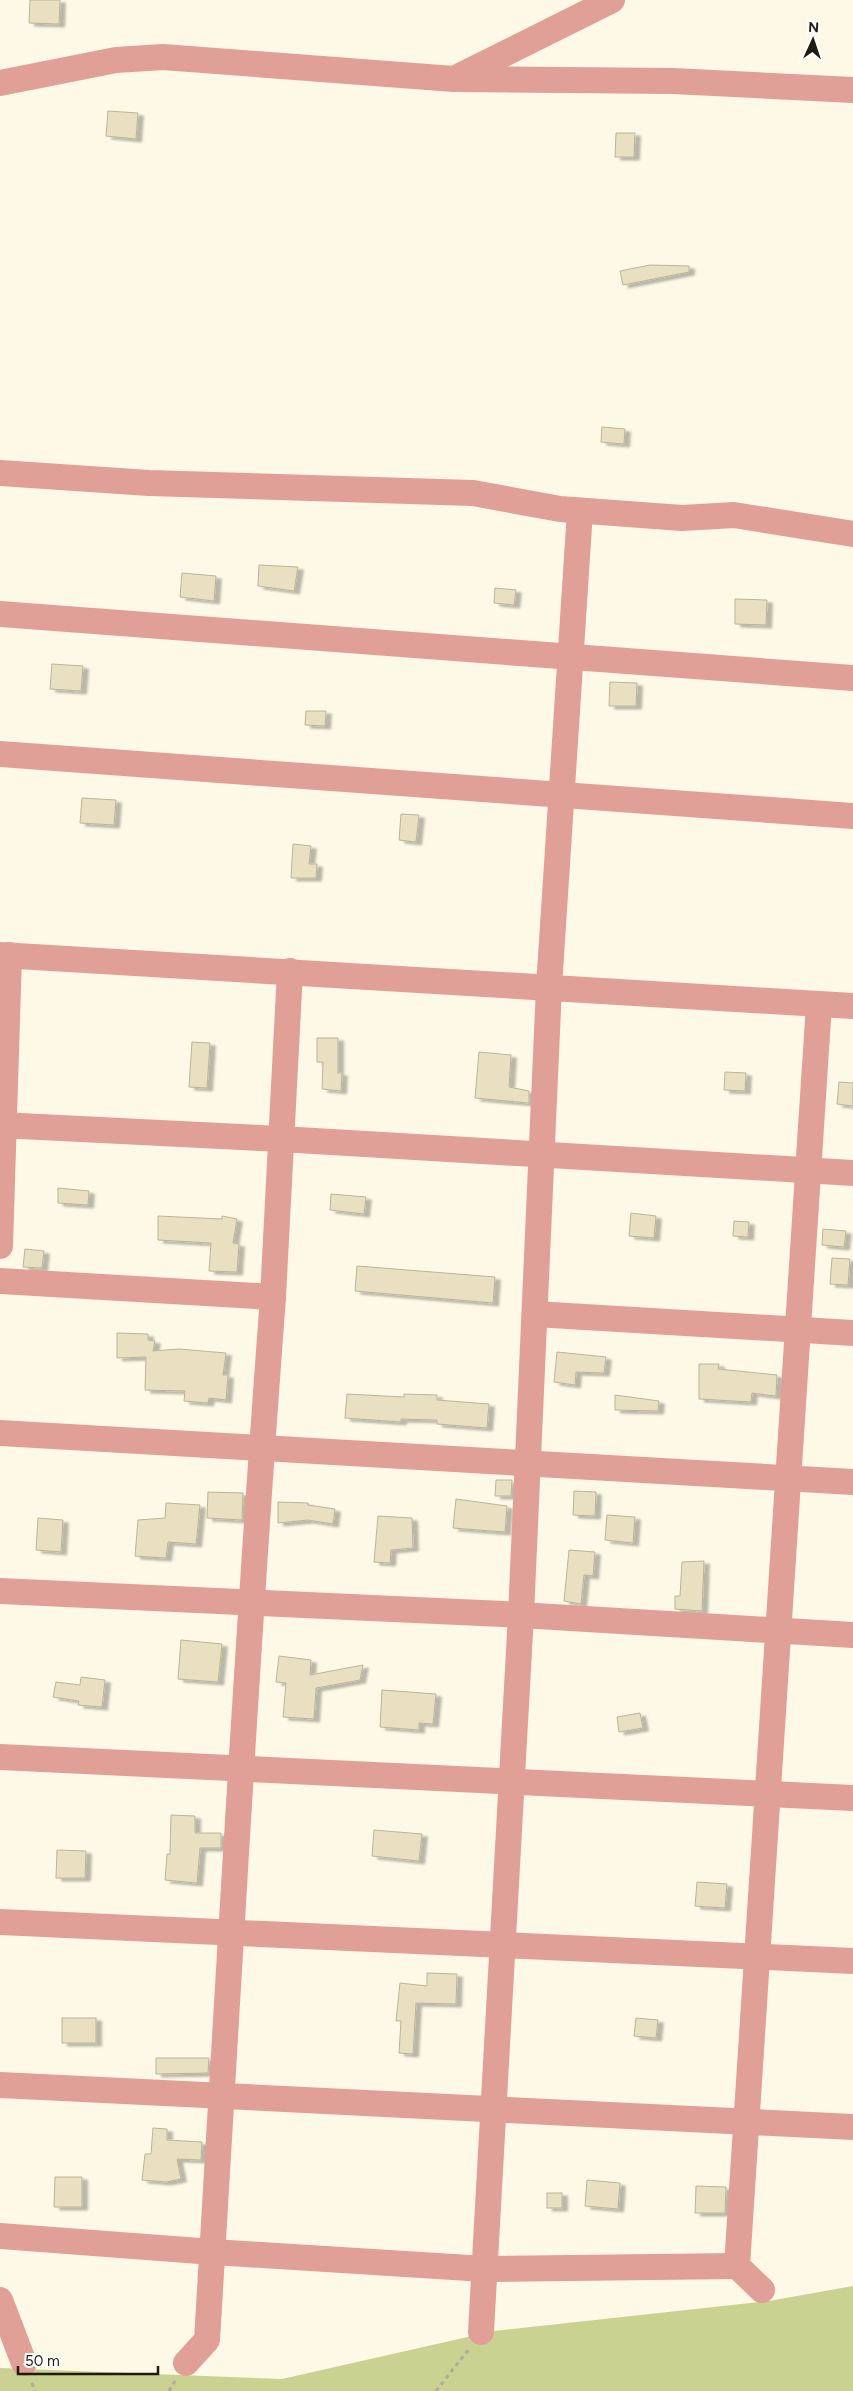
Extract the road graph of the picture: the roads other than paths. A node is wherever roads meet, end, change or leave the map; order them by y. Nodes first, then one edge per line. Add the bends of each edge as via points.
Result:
1 (612, 0) edge
2 (454, 79) junction
3 (0, 83) edge
4 (853, 90) edge
5 (0, 473) edge
6 (580, 511) junction
7 (853, 534) edge
8 (0, 614) edge
9 (570, 658) junction
10 (853, 678) edge
11 (0, 754) edge
12 (562, 795) junction
13 (853, 816) edge
14 (4, 955) edge
15 (290, 971) junction
16 (549, 987) junction
17 (819, 1004) junction
18 (853, 1006) edge
19 (2, 1125) edge
20 (281, 1139) junction
21 (542, 1154) junction
22 (809, 1171) junction
23 (853, 1173) edge
24 (0, 1246) edge
25 (0, 1282) edge
26 (272, 1297) junction
27 (535, 1314) junction
28 (799, 1330) junction
29 (853, 1333) edge
30 (0, 1432) edge
31 (261, 1448) junction
32 (528, 1461) junction
33 (787, 1478) junction
34 (853, 1482) edge
35 (0, 1591) edge
36 (250, 1603) junction
37 (521, 1614) junction
38 (779, 1630) junction
39 (853, 1634) edge
40 (0, 1757) edge
41 (242, 1768) junction
42 (511, 1781) junction
43 (769, 1794) junction
44 (853, 1798) edge
45 (0, 1922) edge
46 (232, 1933) junction
47 (503, 1945) junction
48 (758, 1956) junction
49 (853, 1961) edge
50 (0, 2085) edge
51 (222, 2096) junction
52 (494, 2110) junction
53 (747, 2122) junction
54 (853, 2127) edge
55 (0, 2236) edge
56 (213, 2252) junction
57 (737, 2266) junction
58 (485, 2268) junction
59 (762, 2290) dead end
60 (0, 2300) edge
61 (481, 2332) road end
62 (186, 2363) dead end
63 (24, 2364) dead end

1 - 2 street
2 - 3 street via 163,57 116,60
2 - 4 street via 673,81
5 - 6 street via 149,483 473,493
6 - 7 street via 682,518 734,515
6 - 9 street
8 - 9 street
9 - 10 street
9 - 12 street
11 - 12 street
12 - 13 street
12 - 16 street
14 - 15 street
14 - 19 street
15 - 16 street
15 - 20 street
16 - 17 street
16 - 21 street
17 - 18 street
17 - 22 street
19 - 20 street
19 - 24 street
20 - 21 street
20 - 26 street
21 - 22 street
21 - 27 street
22 - 23 street
22 - 28 street
25 - 26 street
26 - 31 street
27 - 28 street
27 - 32 street
28 - 29 street
28 - 33 street
30 - 31 street
31 - 32 street
31 - 36 street
32 - 33 street
32 - 37 street
33 - 34 street
33 - 38 street
35 - 36 street
36 - 37 street
36 - 41 street
37 - 38 street
37 - 42 street
38 - 39 street
38 - 43 street
40 - 41 street
41 - 42 street
41 - 46 street
42 - 43 street
42 - 47 street
43 - 44 street
43 - 48 street
45 - 46 street
46 - 47 street
46 - 51 street
47 - 48 street
47 - 52 street
48 - 49 street
48 - 53 street
50 - 51 street
51 - 52 street
51 - 56 street
52 - 53 street
52 - 58 street
53 - 54 street
53 - 57 street
55 - 56 street
56 - 58 street
56 - 62 street via 208,2340
57 - 58 street
57 - 59 street
58 - 61 street
60 - 63 street

